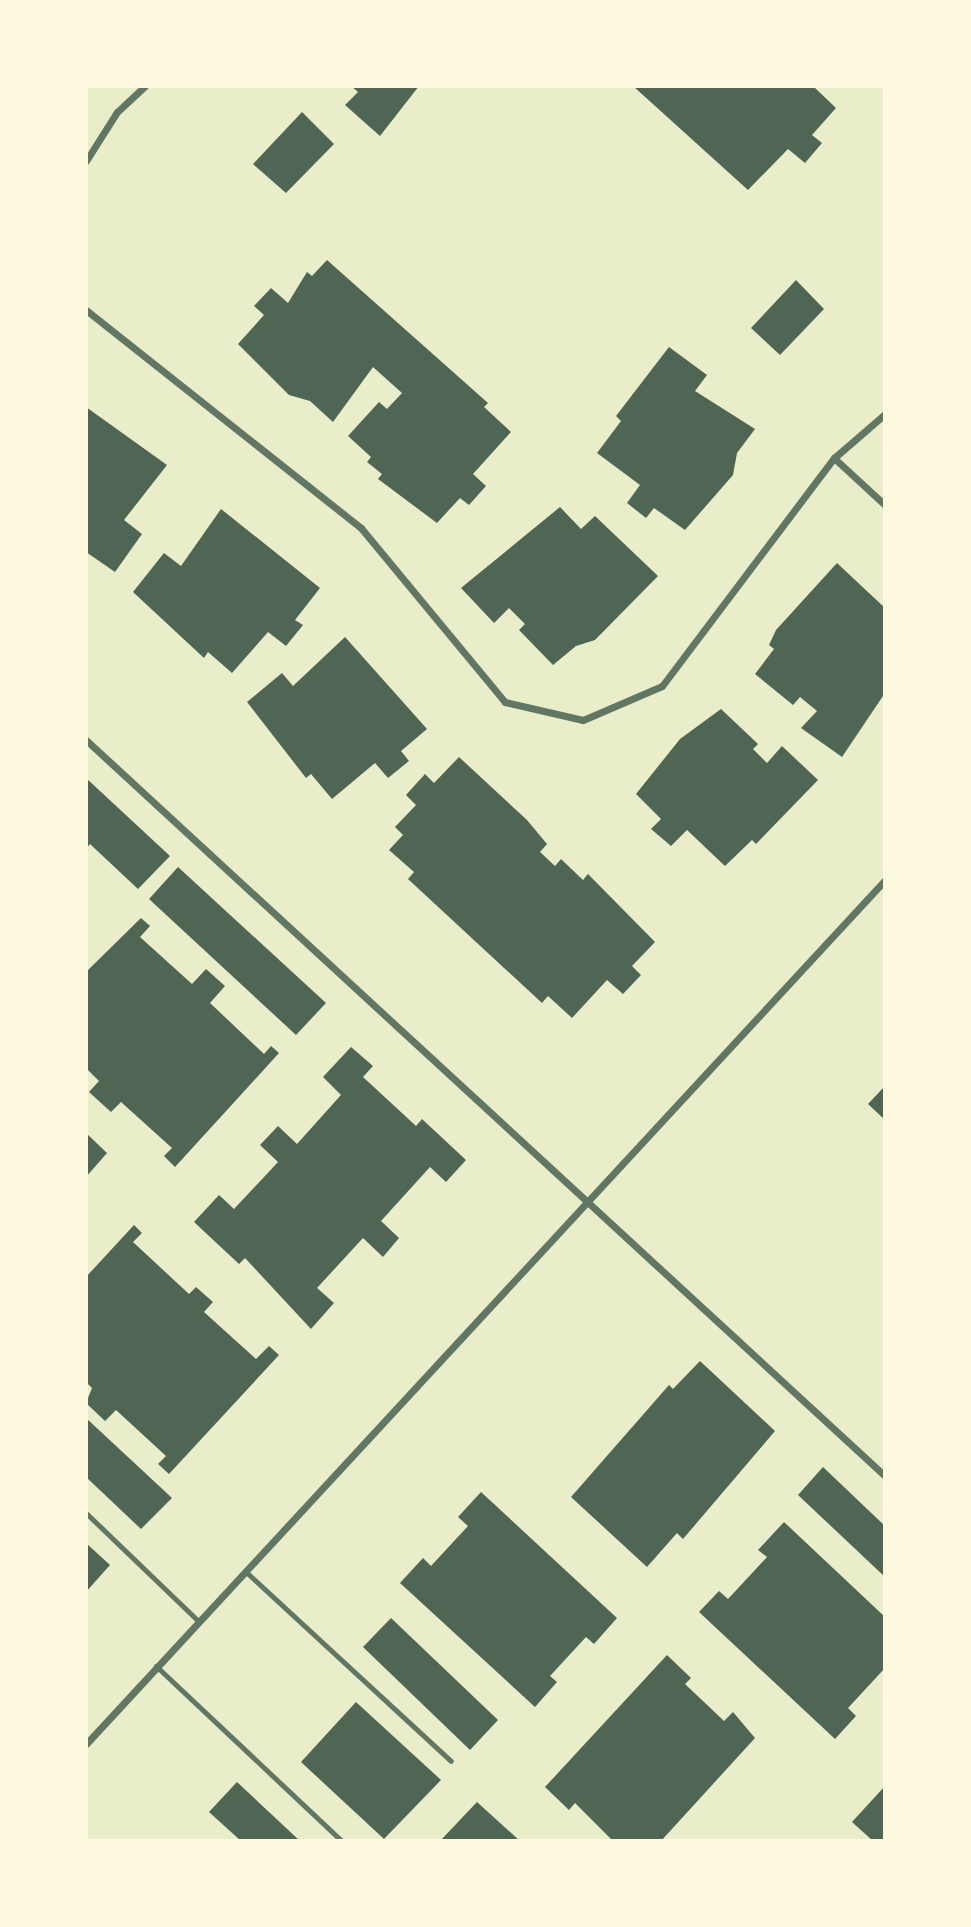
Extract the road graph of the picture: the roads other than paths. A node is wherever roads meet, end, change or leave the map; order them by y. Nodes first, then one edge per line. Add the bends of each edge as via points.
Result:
1 (145, 86) edge
2 (86, 162) edge
3 (86, 310) edge
4 (884, 417) edge
5 (834, 458) junction
6 (885, 505) edge
7 (86, 740) edge
8 (885, 880) edge
9 (583, 1200) junction
10 (885, 1476) edge
11 (86, 1513) edge
12 (243, 1570) junction
13 (197, 1620) junction
14 (156, 1666) junction
15 (86, 1744) edge
16 (451, 1761) dead end
17 (342, 1841) edge

1 - 2 street via 117,112
3 - 5 street via 362,528 505,702 583,720 662,686
4 - 5 street
5 - 6 street
7 - 9 street
8 - 9 street
9 - 10 street
9 - 12 street
11 - 13 lane
12 - 13 street
12 - 16 lane
13 - 14 street
14 - 15 street
14 - 17 lane

